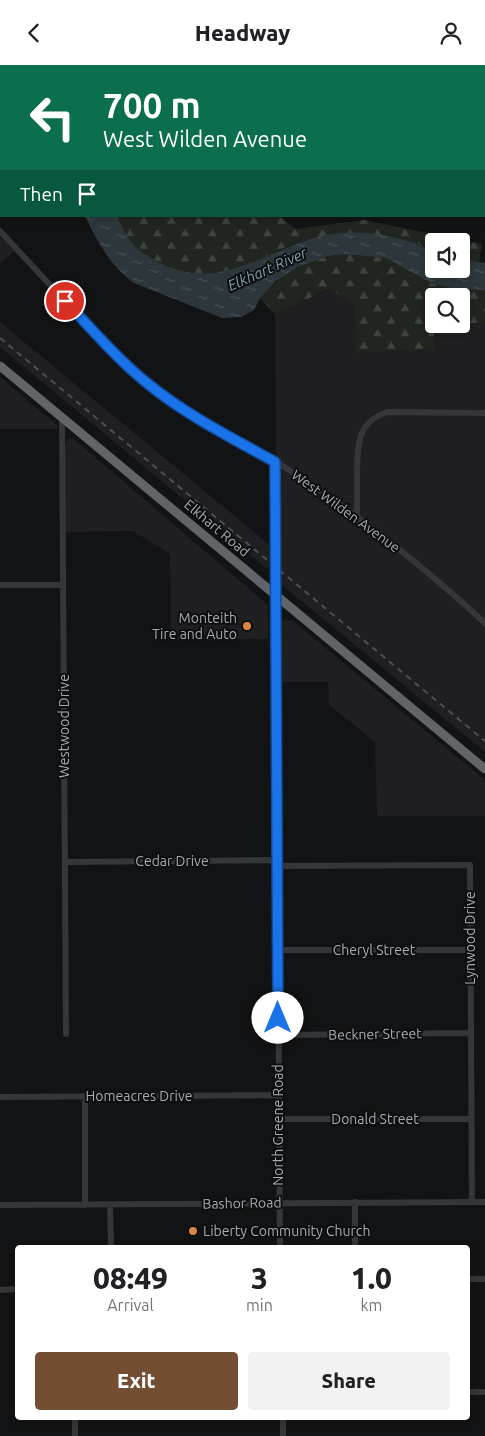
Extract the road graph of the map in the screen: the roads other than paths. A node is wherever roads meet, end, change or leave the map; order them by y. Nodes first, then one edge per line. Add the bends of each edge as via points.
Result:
1 (0, 231) edge
2 (0, 366) edge
3 (485, 413) edge
4 (62, 418) junction
5 (275, 462) junction
6 (357, 517) junction
7 (0, 585) edge
8 (64, 585) junction
9 (275, 595) junction
10 (485, 623) edge
11 (485, 769) edge
12 (65, 862) junction
13 (278, 864) junction
14 (278, 950) junction
15 (471, 950) junction
16 (471, 1033) junction
17 (66, 1034) dead end
18 (278, 1035) junction
19 (278, 1095) junction
20 (85, 1096) junction
21 (0, 1097) edge
22 (278, 1119) junction
23 (472, 1119) junction
24 (472, 1202) junction
25 (485, 1202) edge
26 (279, 1203) junction
27 (355, 1203) junction
28 (0, 1205) edge
29 (85, 1205) junction
30 (110, 1205) junction
31 (111, 1245) edge
32 (280, 1245) edge
33 (356, 1245) edge
34 (470, 1279) edge
35 (485, 1279) edge
36 (15, 1289) edge
37 (0, 1290) edge
38 (470, 1392) edge
39 (485, 1392) edge
40 (75, 1420) edge
41 (283, 1420) edge
42 (75, 1436) edge
43 (283, 1436) edge

1 - 5 street, West Wilden Avenue via 146,383 191,414
2 - 4 highway, Elkhart Road
3 - 6 street via 387,412 373,419 358,441
4 - 8 street, Westwood Drive
4 - 9 highway, Elkhart Road
5 - 6 street, West Wilden Avenue
5 - 9 street, North Greene Road
6 - 10 street, West Wilden Avenue via 423,568
7 - 8 street
8 - 12 street, Westwood Drive
9 - 11 highway, Elkhart Road
9 - 13 street, North Greene Road
12 - 13 street, Cedar Drive via 269,861
12 - 17 street, Westwood Drive
13 - 14 street, North Greene Road
13 - 15 street, Lynwood Drive via 470,865
14 - 15 street, Cheryl Street
14 - 18 street, North Greene Road
15 - 16 street, Lynwood Drive
16 - 18 street, Beckner Street
16 - 23 street, Lynwood Drive
18 - 19 street, North Greene Road
19 - 20 street, Homeacres Drive
19 - 22 street, North Greene Road
20 - 21 street, Homeacres Drive
20 - 29 street
22 - 23 street, Donald Street
22 - 26 street, North Greene Road
23 - 24 street, Lynwood Drive
24 - 25 street, Bashor Road
24 - 27 street, Bashor Road
26 - 27 street, Bashor Road
26 - 30 street, Bashor Road
26 - 32 street, North Greene Road
27 - 33 street
28 - 29 street, Bashor Road
29 - 30 street, Bashor Road
30 - 31 street
34 - 35 street
36 - 37 street
38 - 39 street
40 - 42 street
41 - 43 street

